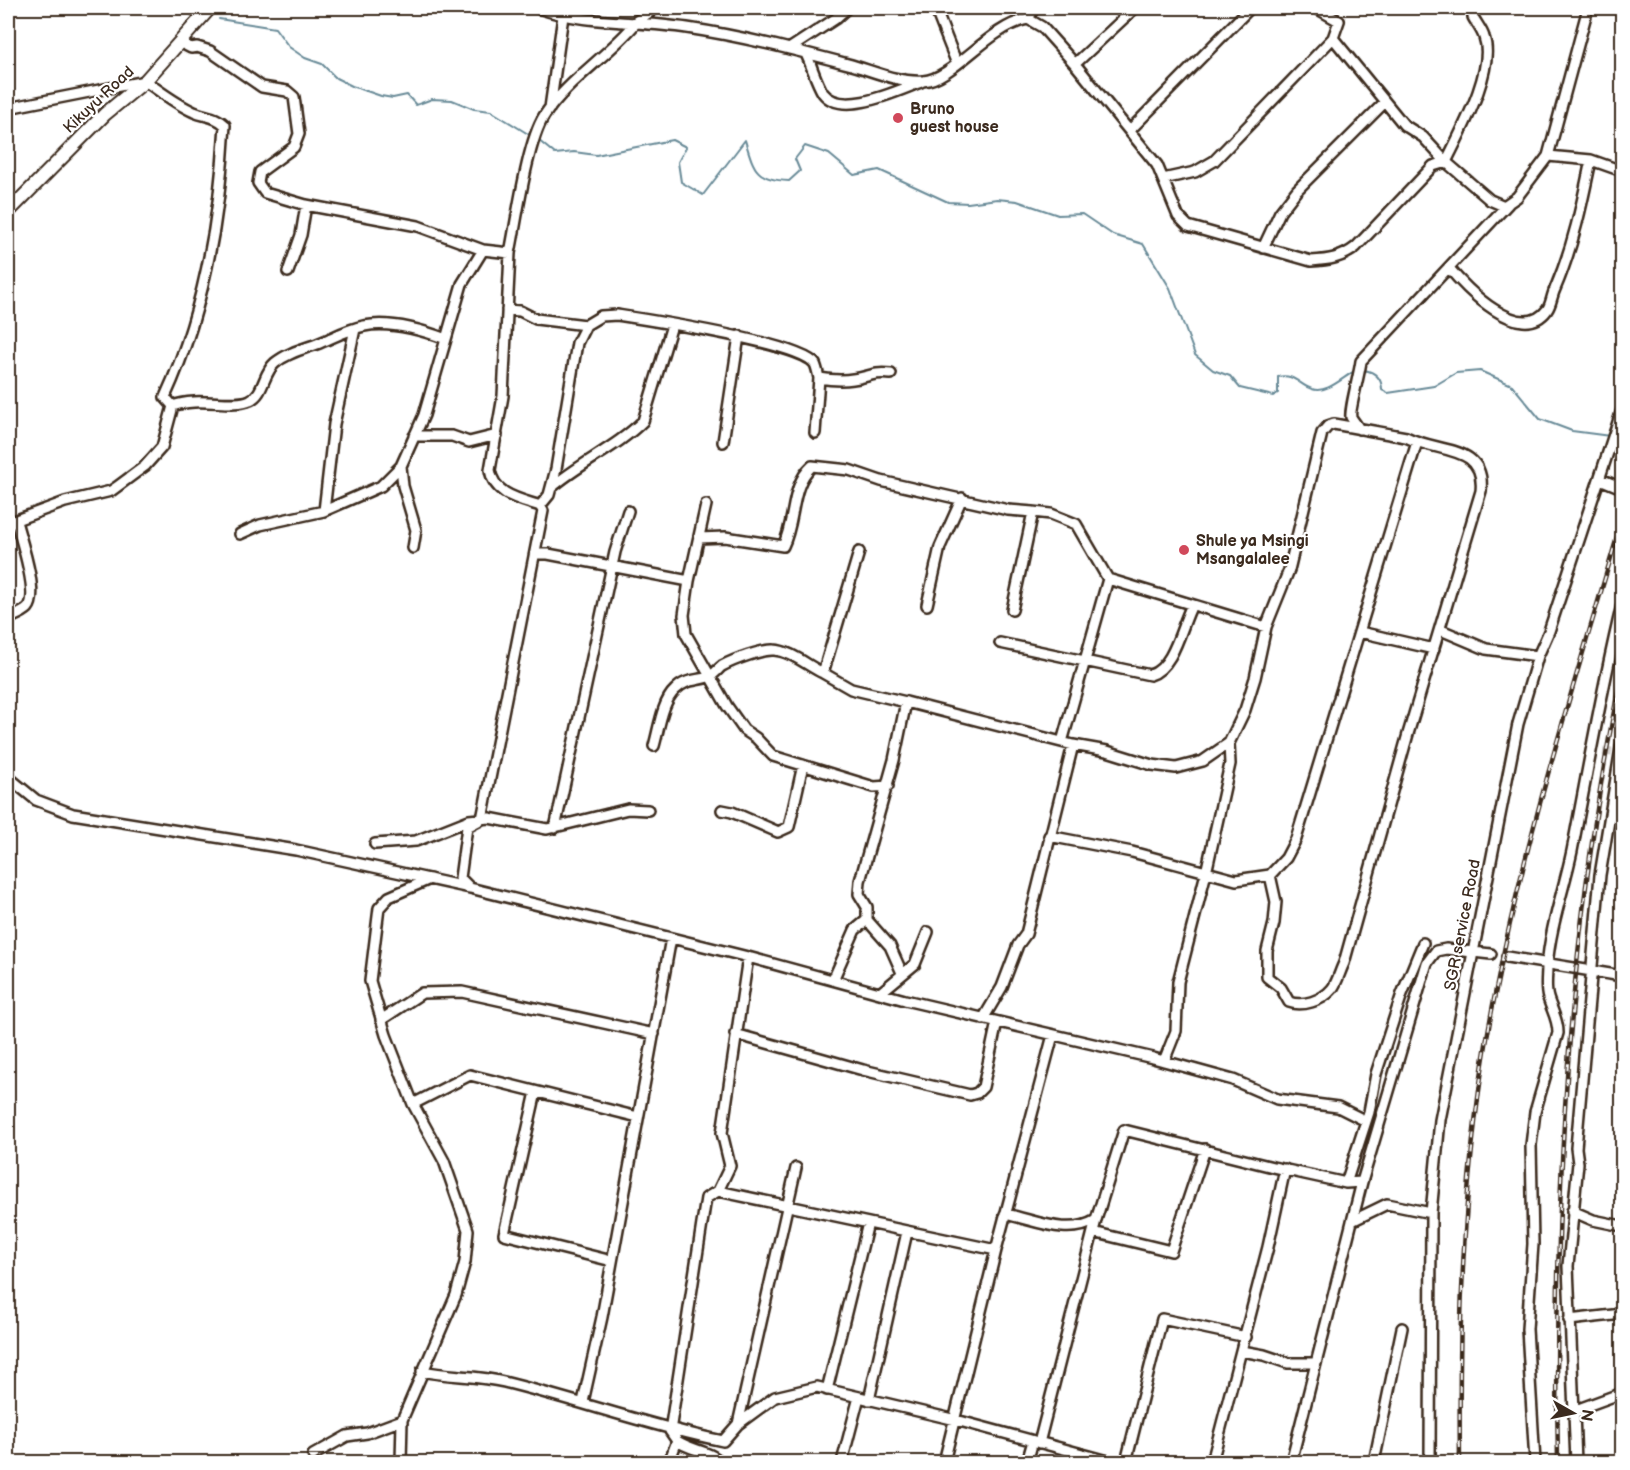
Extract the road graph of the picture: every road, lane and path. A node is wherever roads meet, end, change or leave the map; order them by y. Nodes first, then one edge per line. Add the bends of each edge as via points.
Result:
1 (192, 8) edge
2 (538, 8) edge
3 (656, 8) edge
4 (847, 8) edge
5 (935, 8) edge
6 (1034, 8) edge
7 (1135, 8) edge
8 (1250, 8) edge
9 (1316, 8) edge
10 (1588, 8) edge
11 (207, 11) edge
12 (563, 16) junction
13 (1473, 17) dead end
14 (1028, 19) junction
15 (633, 24) junction
16 (1333, 38) junction
17 (181, 43) junction
18 (789, 50) junction
19 (806, 54) junction
20 (957, 64) junction
21 (1076, 64) junction
22 (145, 81) junction
23 (924, 81) junction
24 (1385, 102) junction
25 (8, 108) edge
26 (550, 109) junction
27 (1130, 130) junction
28 (1548, 156) junction
29 (1591, 160) junction
30 (1446, 162) junction
31 (1623, 171) edge
32 (1163, 179) junction
33 (1508, 204) junction
34 (306, 205) junction
35 (8, 212) edge
36 (1263, 248) junction
37 (483, 250) junction
38 (510, 254) junction
39 (1449, 268) junction
40 (288, 272) dead end
41 (507, 310) junction
42 (672, 324) junction
43 (586, 325) junction
44 (355, 329) junction
45 (739, 336) junction
46 (446, 339) junction
47 (891, 374) dead end
48 (819, 378) junction
49 (173, 406) junction
50 (1623, 410) edge
51 (1359, 429) junction
52 (815, 433) dead end
53 (497, 435) junction
54 (414, 436) junction
55 (723, 442) dead end
56 (1417, 442) junction
57 (401, 466) junction
58 (1600, 479) junction
59 (551, 488) junction
60 (1622, 488) edge
61 (962, 498) junction
62 (706, 505) dead end
63 (540, 506) junction
64 (324, 511) junction
65 (628, 511) dead end
66 (1033, 512) junction
67 (12, 522) edge
68 (240, 534) dead end
69 (699, 538) junction
70 (413, 548) dead end
71 (859, 552) dead end
72 (535, 554) junction
73 (613, 565) junction
74 (1108, 579) junction
75 (689, 581) junction
76 (927, 605) dead end
77 (1192, 605) junction
78 (1623, 605) edge
79 (1012, 610) dead end
80 (8, 619) edge
81 (1266, 627) junction
82 (1441, 630) junction
83 (1360, 632) junction
84 (1000, 643) dead end
85 (1434, 649) junction
86 (1538, 656) junction
87 (1085, 659) junction
88 (823, 674) junction
89 (710, 677) junction
90 (906, 702) junction
91 (1062, 742) junction
92 (1623, 742) edge
93 (1229, 743) junction
94 (1072, 745) junction
95 (654, 746) dead end
96 (1591, 748) junction
97 (1612, 752) junction
98 (803, 765) junction
99 (8, 777) edge
100 (888, 786) junction
101 (648, 810) dead end
102 (722, 810) dead end
103 (482, 819) junction
104 (555, 828) junction
105 (1049, 836) junction
106 (375, 844) dead end
107 (1206, 873) junction
108 (1270, 875) junction
109 (430, 879) junction
110 (470, 888) junction
111 (867, 920) junction
112 (928, 932) dead end
113 (671, 938) junction
114 (1423, 943) dead end
115 (1471, 951) junction
116 (1491, 954) dead end
117 (748, 957) junction
118 (1507, 957) dead end
119 (1547, 964) junction
120 (1592, 971) junction
121 (902, 973) junction
122 (1623, 976) edge
123 (833, 980) junction
124 (880, 993) junction
125 (983, 1019) junction
126 (381, 1020) junction
127 (997, 1022) junction
128 (654, 1034) junction
129 (735, 1034) junction
130 (1053, 1035) junction
131 (1164, 1061) junction
132 (536, 1092) junction
133 (413, 1104) junction
134 (638, 1117) junction
135 (1366, 1121) junction
136 (1205, 1149) junction
137 (796, 1168) dead end
138 (1285, 1169) junction
139 (1362, 1182) junction
140 (1346, 1183) junction
141 (718, 1191) junction
142 (787, 1207) junction
143 (1572, 1211) junction
144 (1005, 1214) junction
145 (1431, 1214) junction
146 (1096, 1220) junction
147 (1352, 1221) junction
148 (868, 1224) junction
149 (1623, 1226) edge
150 (907, 1232) junction
151 (1093, 1232) junction
152 (996, 1250) junction
153 (612, 1261) junction
154 (1623, 1314) edge
155 (1569, 1320) junction
156 (1402, 1328) dead end
157 (1246, 1337) junction
158 (1242, 1351) junction
159 (1316, 1363) junction
160 (422, 1371) junction
161 (827, 1390) junction
162 (1623, 1393) edge
163 (859, 1397) junction
164 (869, 1400) junction
165 (583, 1402) junction
166 (1573, 1411) junction
167 (402, 1420) junction
168 (956, 1420) junction
169 (738, 1424) junction
170 (670, 1431) junction
171 (677, 1441) junction
172 (1036, 1442) junction
173 (313, 1455) dead end
174 (401, 1462) edge
175 (669, 1462) edge
176 (720, 1462) edge
177 (842, 1462) edge
178 (944, 1462) edge
179 (1027, 1462) edge
180 (1112, 1462) edge
181 (1126, 1462) edge
182 (1212, 1462) edge
183 (1291, 1462) edge
184 (1374, 1462) edge
185 (1430, 1462) edge
186 (1535, 1462) edge
187 (1576, 1462) edge

1 - 11 street
2 - 12 street
3 - 15 street
4 - 18 street
5 - 20 street
6 - 14 street
7 - 21 street
8 - 27 street
9 - 16 street via 1339,21
10 - 28 street
11 - 17 main road, Kikuyu Road
12 - 15 street
12 - 26 street
13 - 30 street via 1485,39 1485,58 1473,107
14 - 20 street via 995,34
14 - 21 street via 1042,27
15 - 18 street via 686,27
15 - 26 street
16 - 24 street
16 - 32 street via 1214,161 1195,172
17 - 22 main road, Kikuyu Road
17 - 34 street via 210,51 262,87 287,91 294,97 299,122 297,141 287,154 260,172 258,183 265,193
18 - 19 street
19 - 23 street
19 - 23 street via 823,92 832,101 852,103 885,96
20 - 23 street
21 - 27 street
22 - 25 street
22 - 35 main road, Kikuyu Road via 105,114
22 - 49 street via 173,101 225,125 222,181 211,254 182,358 165,398
24 - 30 street via 1404,125
24 - 36 street via 1297,190 1280,212
26 - 38 street via 525,177
27 - 32 street
28 - 29 street
28 - 33 street
29 - 31 street
29 - 39 street via 1579,222 1561,276 1547,310 1537,318 1516,319 1497,312 1468,292
30 - 33 street via 1490,200
30 - 36 street via 1433,166 1345,255 1311,261
32 - 36 street via 1178,216 1188,226
33 - 39 street
34 - 37 street via 418,226
34 - 40 street
37 - 38 street
37 - 46 street via 462,284
38 - 41 street
39 - 51 street via 1369,350 1360,365 1350,409
41 - 43 street via 520,311 536,320
41 - 53 street
42 - 43 street via 601,315
42 - 45 street
42 - 59 street via 643,421
43 - 59 street via 577,343
44 - 46 street via 393,326
44 - 49 street via 275,363 257,397 246,402 183,402
44 - 64 street via 334,424
45 - 48 street via 799,354 814,363
45 - 55 street
46 - 54 street
47 - 48 street via 873,372 837,381
48 - 52 street
49 - 67 street via 162,447 118,486
50 - 58 street, SGR service Road
51 - 56 street
51 - 81 street via 1334,424 1322,433 1289,570
53 - 54 street via 470,442 452,436
53 - 63 street via 490,470 492,481 504,493
54 - 57 street
56 - 82 street via 1476,461 1482,483
56 - 83 street
57 - 64 street via 381,486
57 - 70 street via 416,530
58 - 60 street
58 - 86 street, SGR service Road via 1550,631
59 - 63 street
61 - 66 street
61 - 69 street via 849,470 812,466 799,483 783,546 725,537
61 - 76 street via 940,547
62 - 69 street
63 - 72 street via 543,511
64 - 68 street via 260,525
65 - 73 street
66 - 74 street via 1076,524
66 - 79 street
67 - 80 street via 26,559 32,600 27,609
69 - 75 street
71 - 88 street
72 - 73 street
72 - 103 street
73 - 75 street
73 - 104 street
74 - 77 street
74 - 87 street
75 - 89 street via 684,615 686,634
77 - 81 street
77 - 87 street via 1159,672 1150,675
78 - 96 street
81 - 93 street via 1245,710
82 - 85 street
82 - 86 street via 1486,649
83 - 85 street
83 - 108 street via 1296,839 1286,858
84 - 87 street
85 - 108 street via 1344,963 1332,989 1299,1006 1289,1002 1281,988 1267,977 1267,951 1276,902
86 - 115 street, SGR service Road via 1518,724
87 - 91 street
88 - 89 street via 774,650 728,663
88 - 90 street via 851,689
89 - 95 street via 693,678 674,690
89 - 98 street via 744,730 773,756
90 - 91 street
90 - 100 street
91 - 94 street
92 - 97 street
93 - 94 street via 1203,760 1176,768
93 - 107 street via 1230,764
94 - 105 street
96 - 97 street
96 - 119 street
97 - 120 street
98 - 100 street via 874,787
98 - 102 street via 789,827 778,831
99 - 109 street via 36,800 73,814 296,850
100 - 111 street via 860,881 859,894 867,907
101 - 104 street via 628,809
103 - 104 street
103 - 106 street via 469,820 416,841
103 - 110 street via 467,826 460,878
105 - 107 street via 1132,852
105 - 125 street via 1026,934
107 - 108 street via 1236,880
107 - 131 street via 1178,982 1176,1031
109 - 110 street
109 - 126 street via 388,897 379,908 370,981
110 - 113 street
111 - 121 street via 890,946
111 - 123 street via 855,930
112 - 121 street via 915,964
113 - 117 street
113 - 128 street
114 - 135 street via 1376,1074
115 - 116 street
115 - 139 street via 1436,951 1427,963
115 - 145 street, SGR service Road via 1440,1120
117 - 123 street
117 - 129 street
118 - 119 street
119 - 120 street
119 - 186 street via 1548,998 1558,1020 1558,1033 1535,1112 1532,1145 1533,1253 1527,1329
120 - 122 street
120 - 143 street
121 - 124 street
123 - 124 street
124 - 125 street
125 - 127 street
126 - 128 street via 423,993 462,992
126 - 133 street
127 - 129 street via 982,1087 970,1095
127 - 130 street
128 - 134 street
129 - 141 street via 722,1133 730,1166
130 - 131 street
130 - 144 street
131 - 135 street via 1233,1080 1277,1099 1338,1107
132 - 133 street via 470,1076
132 - 134 street
132 - 153 street via 504,1234
133 - 160 street via 444,1161 468,1230 456,1295
134 - 153 street
135 - 140 street
136 - 138 street
136 - 146 street via 1124,1130
136 - 151 street via 1171,1251
137 - 142 street
138 - 140 street
138 - 157 street
139 - 140 street
139 - 147 street
141 - 142 street
141 - 170 street via 706,1198
142 - 148 street
142 - 169 street
143 - 149 street
143 - 155 street
144 - 146 street via 1074,1228
144 - 152 street
145 - 147 street via 1388,1204
145 - 185 street, SGR service Road
146 - 151 street
147 - 159 street
148 - 150 street
148 - 161 street
150 - 152 street
150 - 164 street
151 - 172 street
152 - 168 street
153 - 165 street
154 - 155 street
155 - 166 street
156 - 184 street
157 - 158 street
157 - 181 street via 1162,1319
158 - 159 street via 1288,1363
158 - 182 street
159 - 183 street
160 - 165 street via 446,1377 503,1381
160 - 167 street
161 - 163 street
161 - 169 street via 817,1387 775,1397
162 - 166 street
163 - 164 street
163 - 177 street
164 - 168 street
165 - 170 street
166 - 187 street
167 - 173 street via 346,1437
167 - 174 street
168 - 172 street
168 - 178 street
169 - 170 street via 723,1441
170 - 171 street
171 - 175 street
171 - 176 street
172 - 179 street
172 - 180 street

